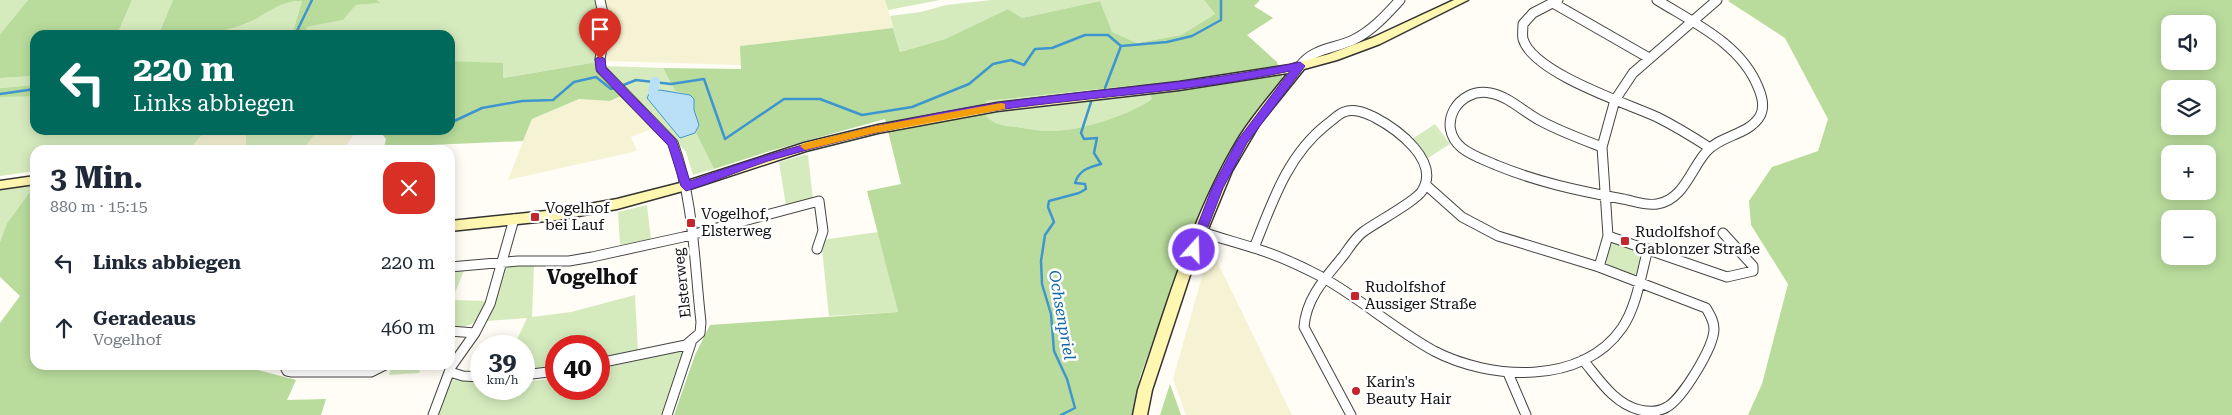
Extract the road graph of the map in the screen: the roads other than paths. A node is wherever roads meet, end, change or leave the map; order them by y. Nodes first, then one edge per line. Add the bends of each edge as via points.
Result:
1 (600, 0) edge
2 (1400, 0) edge
3 (1463, 0) edge
4 (1657, 0) edge
5 (1717, 0) edge
6 (1555, 1) edge
7 (1692, 22) junction
8 (1648, 58) junction
9 (1300, 66) junction
10 (1615, 100) junction
11 (1602, 147) junction
12 (1710, 148) junction
13 (30, 181) edge
14 (1426, 184) junction
15 (0, 185) edge
16 (686, 186) junction
17 (1606, 196) junction
18 (514, 219) junction
19 (455, 225) edge
20 (1200, 231) junction
21 (1723, 233) dead end
22 (692, 234) junction
23 (1608, 236) junction
24 (1254, 248) junction
25 (817, 249) dead end
26 (1648, 249) junction
27 (502, 262) junction
28 (455, 266) edge
29 (1599, 267) junction
30 (1325, 278) junction
31 (1639, 282) junction
32 (455, 331) edge
33 (475, 333) junction
34 (691, 343) junction
35 (1584, 360) junction
36 (610, 361) edge
37 (455, 364) edge
38 (286, 370) edge
39 (375, 370) edge
40 (450, 372) joint
41 (1508, 373) junction
42 (470, 376) edge
43 (433, 415) edge
44 (667, 415) edge
45 (1140, 415) edge
46 (1351, 415) edge
47 (1526, 415) edge

1 - 16 street, Elsterweg via 606,27 601,69 673,143
2 - 9 street via 1364,33 1344,44 1313,52
3 - 9 main road via 1376,41
4 - 7 street
5 - 7 street
6 - 8 street
6 - 10 street via 1522,25 1526,46 1572,82
7 - 8 street
7 - 12 street via 1726,45 1752,72 1764,104 1759,118 1751,126
8 - 10 street via 1633,73
9 - 16 main road via 1179,86 997,107 888,127 804,147
9 - 20 main road via 1242,141
10 - 11 street
10 - 12 street via 1656,117
11 - 17 street
11 - 17 street via 1568,136 1490,93 1469,94 1448,116 1452,136 1472,154 1516,174 1554,186
12 - 17 street via 1681,191 1669,201 1654,204
13 - 15 main road
14 - 24 street via 1426,164 1397,133 1364,112 1345,112 1317,131 1292,162
14 - 29 street via 1462,217 1498,236
14 - 30 street via 1420,193 1361,233
16 - 18 main road via 650,198
16 - 22 street, Elsterweg
17 - 23 street
18 - 19 main road
18 - 27 street
20 - 24 street
20 - 45 main road via 1145,390
21 - 26 street via 1753,266 1753,271 1728,277
22 - 25 street via 819,201 823,231
22 - 27 street via 569,261
22 - 34 street, Elsterweg via 702,327
23 - 26 street
23 - 29 street
24 - 30 street
26 - 31 street
27 - 28 street
27 - 33 street via 490,304
29 - 31 street
30 - 41 street via 1451,359 1484,370
30 - 46 street via 1305,314 1304,327
31 - 35 street via 1623,326 1612,340
31 - 35 street via 1706,308 1713,321 1706,357 1675,399 1666,408 1656,411 1626,406
32 - 33 street
33 - 37 street
34 - 36 street
34 - 44 street, Elsterweg
35 - 41 street via 1550,371
38 - 39 street
40 - 42 street
40 - 43 street
41 - 47 street

